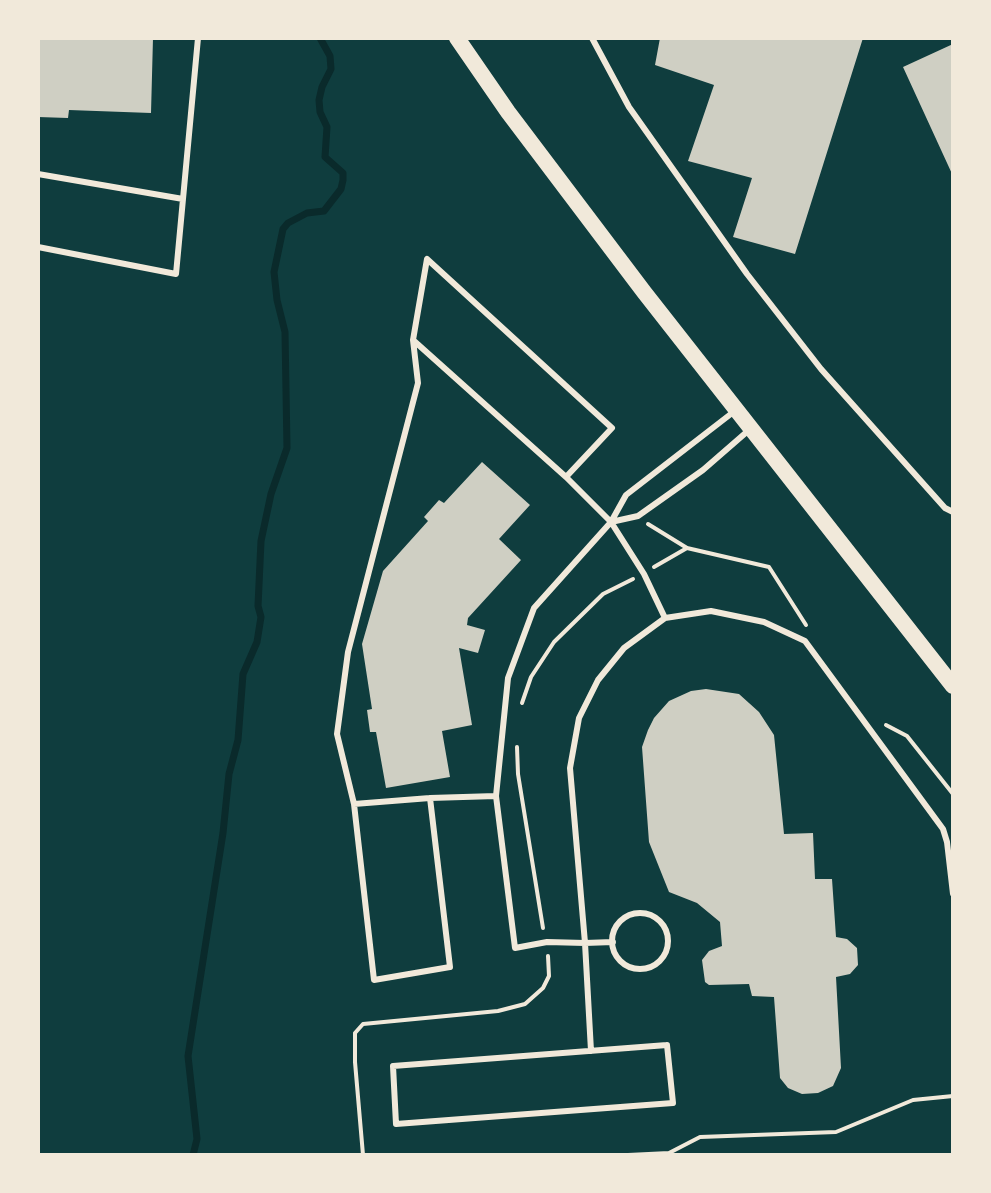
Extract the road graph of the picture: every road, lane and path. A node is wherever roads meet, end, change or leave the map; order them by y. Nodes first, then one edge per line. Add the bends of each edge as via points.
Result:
1 (198, 38) edge
2 (457, 38) edge
3 (592, 38) edge
4 (38, 174) edge
5 (183, 199) junction
6 (38, 247) edge
7 (413, 340) junction
8 (737, 409) junction
9 (752, 428) junction
10 (566, 477) junction
11 (953, 512) edge
12 (638, 516) junction
13 (611, 522) junction
14 (687, 548) dead end
15 (665, 618) junction
16 (953, 686) edge
17 (496, 796) junction
18 (430, 798) junction
19 (354, 804) junction
20 (953, 894) edge
21 (613, 942) junction
22 (585, 943) junction
23 (591, 1051) junction
24 (953, 1096) edge
25 (628, 1155) edge

1 - 5 lane
2 - 8 main road
3 - 11 lane via 629,107 747,274 821,369
4 - 5 lane
5 - 6 lane via 176,274
7 - 10 lane
7 - 10 lane via 427,259 612,428
7 - 19 lane via 418,383 342,693 337,734
8 - 9 main road
8 - 13 lane via 626,495
9 - 12 lane
9 - 16 main road
10 - 13 lane
12 - 13 lane
12 - 14 path
13 - 15 lane
13 - 17 lane via 534,608 508,678
15 - 20 lane via 711,611 764,622 805,641 943,829
15 - 22 lane via 624,648 598,680 579,718 570,768
17 - 18 lane
17 - 22 lane via 515,948
18 - 19 lane
18 - 19 lane via 450,967 374,980
21 - 21 lane via 625,964 645,969 662,958 668,940 662,923 640,913 623,919
21 - 22 lane
22 - 23 lane
23 - 23 lane via 393,1066 396,1124 673,1103 667,1045
24 - 25 path via 913,1100 836,1132 700,1137 669,1153

